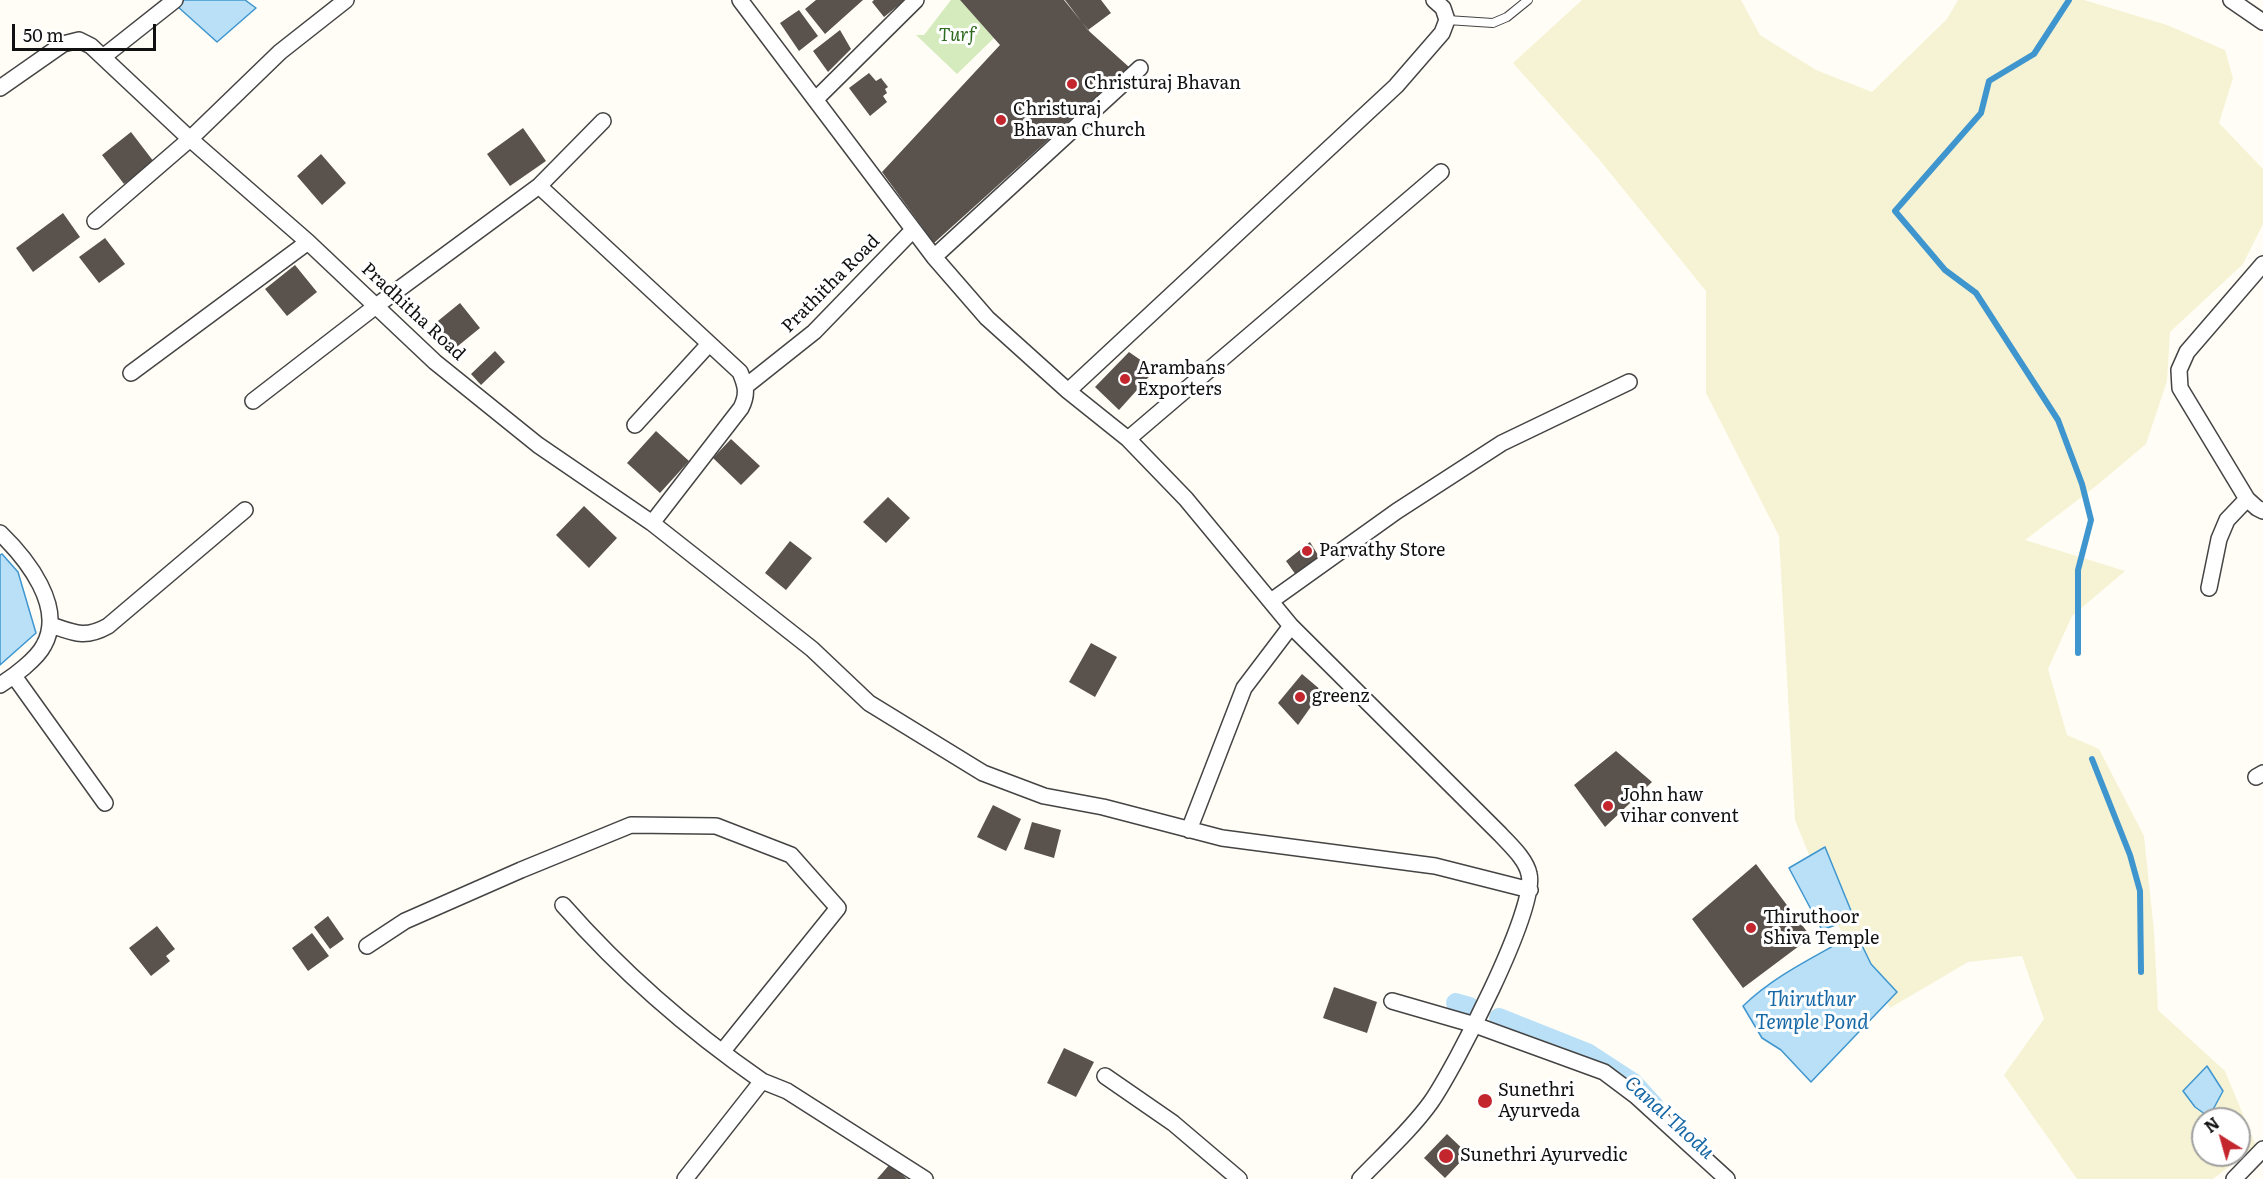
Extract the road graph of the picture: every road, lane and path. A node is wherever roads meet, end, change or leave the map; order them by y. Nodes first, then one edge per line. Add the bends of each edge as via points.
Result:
1 (175, 0) edge
2 (346, 0) edge
3 (740, 0) edge
4 (916, 0) edge
5 (1434, 0) edge
6 (1528, 0) edge
7 (2231, 0) edge
8 (1448, 20) junction
9 (2263, 22) edge
10 (103, 57) junction
11 (1140, 68) dead end
12 (0, 88) edge
13 (816, 99) junction
14 (603, 121) dead end
15 (190, 140) junction
16 (1441, 172) dead end
17 (539, 186) junction
18 (95, 221) dead end
19 (913, 230) junction
20 (308, 242) junction
21 (934, 257) junction
22 (2263, 264) edge
23 (376, 306) junction
24 (709, 344) junction
25 (131, 373) dead end
26 (1629, 382) dead end
27 (746, 386) junction
28 (1068, 392) junction
29 (253, 401) dead end
30 (635, 424) dead end
31 (1128, 439) junction
32 (2247, 499) junction
33 (245, 510) dead end
34 (2263, 511) edge
35 (652, 523) junction
36 (0, 533) edge
37 (2209, 588) dead end
38 (1271, 601) junction
39 (51, 625) junction
40 (1291, 626) junction
41 (14, 676) junction
42 (0, 685) edge
43 (105, 803) dead end
44 (1189, 830) junction
45 (1530, 890) junction
46 (563, 905) dead end
47 (367, 946) dead end
48 (1392, 1000) dead end
49 (1475, 1025) junction
50 (722, 1053) junction
51 (1105, 1076) dead end
52 (762, 1081) junction
53 (2263, 1149) edge
54 (2239, 1177) edge
55 (685, 1179) edge
56 (925, 1179) edge
57 (1239, 1179) edge
58 (1360, 1179) edge
59 (1726, 1179) edge

1 - 10 street
2 - 15 street via 280,52
3 - 13 street
4 - 13 street
5 - 8 street
6 - 8 lane via 1493,23
7 - 9 street
8 - 28 street via 1442,33 1396,86
10 - 12 street, Pradhitha Road via 79,40 63,44
10 - 15 street, Pradhitha Road
11 - 21 street
13 - 19 street
14 - 17 street
15 - 18 street
15 - 20 street, Pradhitha Road
16 - 31 street
17 - 23 street
17 - 24 street
19 - 21 street
19 - 27 street, Prathitha Road via 814,332
20 - 23 street, Pradhitha Road
20 - 25 street
21 - 28 street via 987,318
22 - 32 street via 2187,352 2179,370 2180,388
23 - 29 street
23 - 35 street, Pradhitha Road via 435,362 538,445
24 - 27 street via 740,372
24 - 30 street
26 - 38 street via 1502,443 1397,511
27 - 35 street via 741,408
28 - 31 street
31 - 38 street via 1186,500
32 - 34 street
32 - 37 street via 2227,520
33 - 39 street via 108,627 81,635
35 - 44 street, Pradhitha Road via 812,649 869,703 982,773 1044,796
36 - 39 street via 20,552 48,600
38 - 40 street
39 - 41 street via 44,646
40 - 44 street via 1244,688
40 - 45 street via 1511,846 1529,873
41 - 42 street
41 - 43 street
44 - 45 street, Pradhitha Road via 1222,838 1435,866
45 - 49 street
46 - 50 street via 600,947
47 - 50 street via 405,921 631,825 716,826 791,855 838,908
48 - 49 street
49 - 58 street via 1425,1110
49 - 59 street via 1604,1072 1636,1096
50 - 52 street
51 - 57 street via 1173,1123
52 - 55 street
52 - 56 street via 788,1091
53 - 54 street

